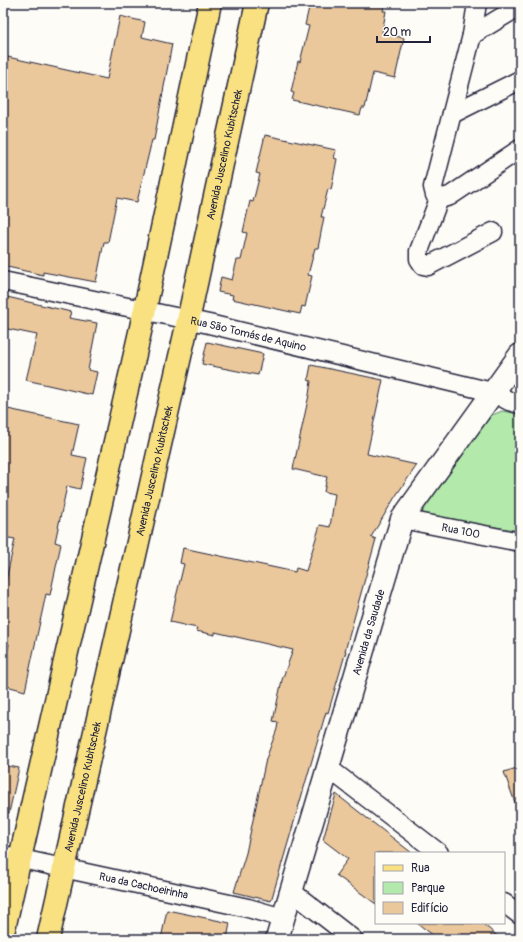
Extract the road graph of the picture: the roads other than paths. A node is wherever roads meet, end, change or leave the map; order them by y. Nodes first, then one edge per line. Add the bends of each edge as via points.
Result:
1 (210, 3) edge
2 (258, 3) edge
3 (477, 3) edge
4 (520, 6) edge
5 (472, 35) junction
6 (520, 80) edge
7 (452, 114) junction
8 (520, 150) edge
9 (439, 198) junction
10 (493, 232) dead end
11 (3, 281) edge
12 (144, 311) junction
13 (189, 320) junction
14 (520, 355) edge
15 (492, 392) junction
16 (520, 404) edge
17 (402, 520) junction
18 (520, 542) edge
19 (327, 767) junction
20 (438, 852) edge
21 (11, 857) edge
22 (63, 869) junction
23 (291, 891) junction
24 (505, 904) edge
25 (520, 915) edge
26 (283, 918) junction
27 (3, 933) edge
28 (48, 939) edge
29 (277, 939) edge
30 (354, 939) edge

1 - 12 main road
2 - 13 main road, Avenida Juscelino Kubitschek
3 - 5 street
4 - 5 street
5 - 7 street
6 - 7 street
7 - 9 street via 433,187 435,195
8 - 9 street via 450,196
9 - 10 street via 419,251 422,265 428,266
11 - 12 street, Rua São Tomás de Aquino
12 - 13 street, Rua São Tomás de Aquino
12 - 21 main road
13 - 15 street, Rua São Tomás de Aquino
13 - 22 main road, Avenida Juscelino Kubitschek
14 - 15 street, Avenida da Saudade
15 - 16 street, Rua São Tomás de Aquino
15 - 17 street, Avenida da Saudade
17 - 18 street, Rua 100
17 - 19 street, Avenida da Saudade
19 - 20 street
19 - 23 street, Avenida da Saudade
21 - 22 street, Rua da Cachoeirinha
21 - 27 main road
22 - 26 street, Rua da Cachoeirinha via 248,908
22 - 28 main road, Avenida Juscelino Kubitschek
23 - 26 street, Avenida da Saudade
23 - 30 street
24 - 25 street
26 - 29 street, Avenida da Saudade

